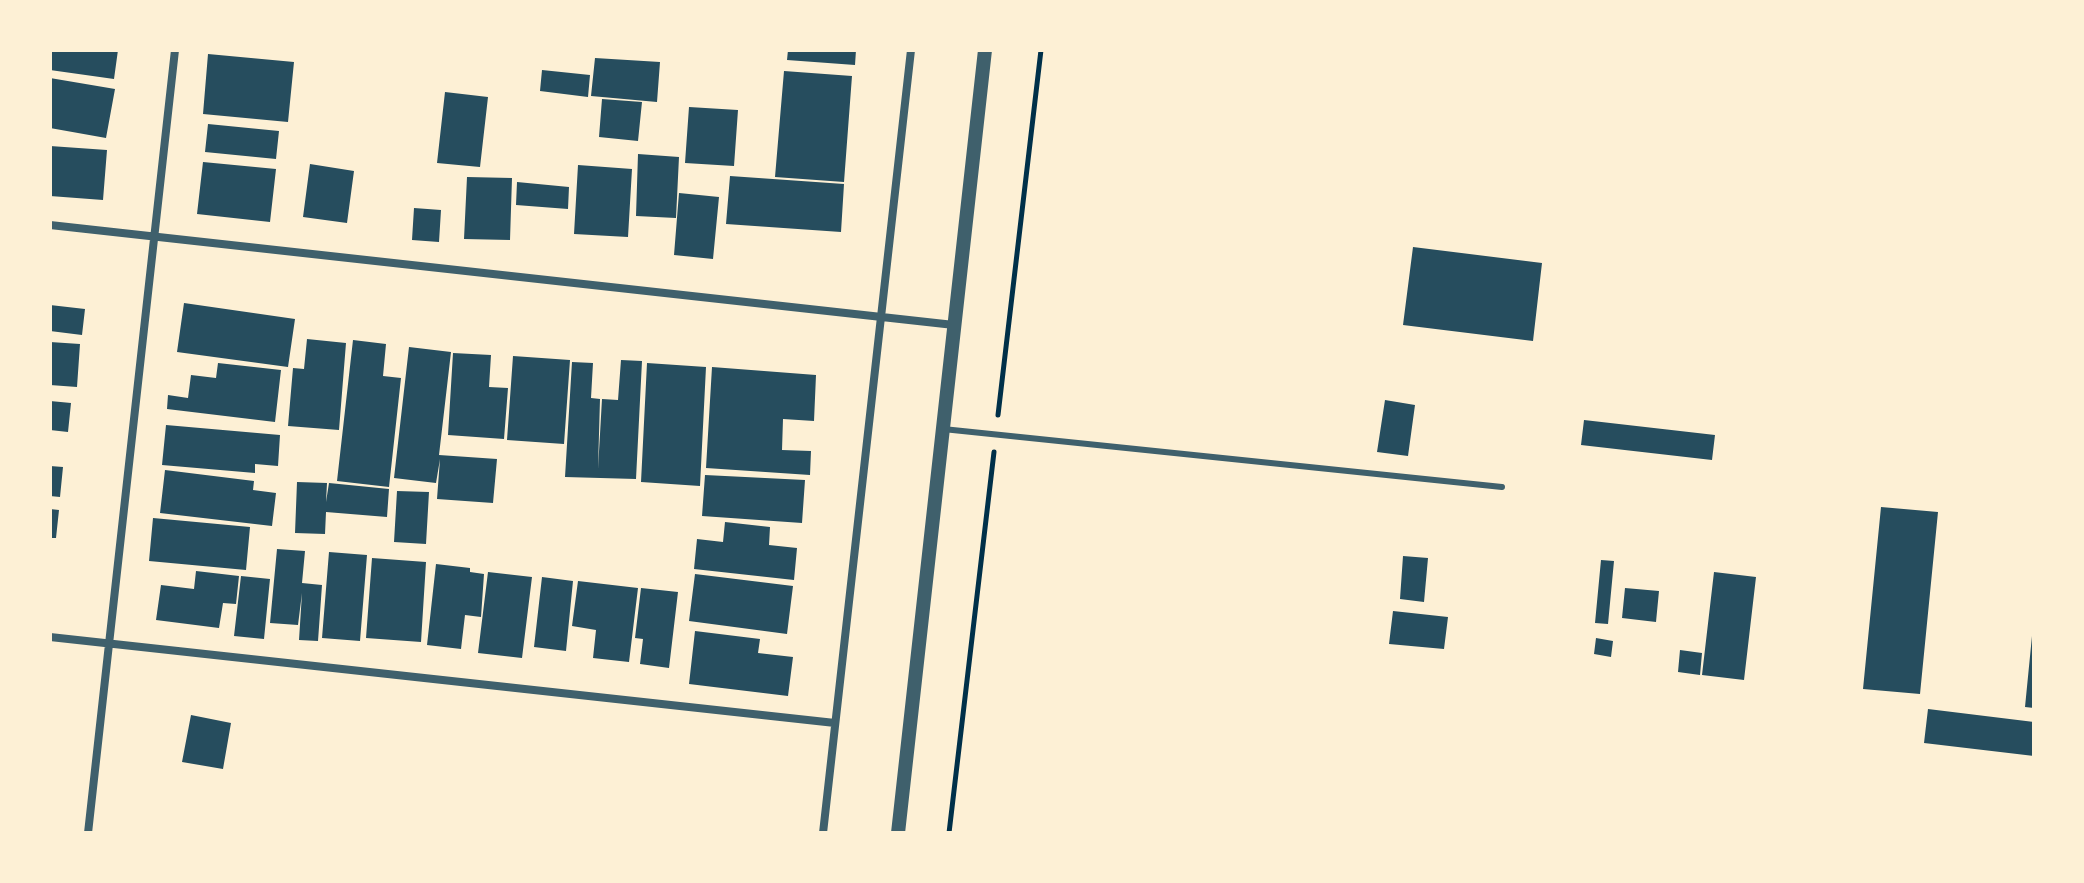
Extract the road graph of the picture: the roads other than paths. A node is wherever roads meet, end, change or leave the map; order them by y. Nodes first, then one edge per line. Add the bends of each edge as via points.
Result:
1 (175, 50) edge
2 (911, 50) edge
3 (985, 50) edge
4 (50, 225) edge
5 (154, 237) junction
6 (881, 317) junction
7 (954, 325) junction
8 (943, 429) junction
9 (1502, 487) dead end
10 (50, 637) edge
11 (109, 643) junction
12 (835, 723) junction
13 (88, 833) edge
14 (823, 833) edge
15 (898, 833) edge

1 - 5 street
2 - 6 street
3 - 7 street
4 - 5 street
5 - 6 street
5 - 11 street
6 - 7 street
6 - 12 street
7 - 8 street
8 - 9 lane
8 - 15 street
10 - 11 street
11 - 12 street
11 - 13 street
12 - 14 street

